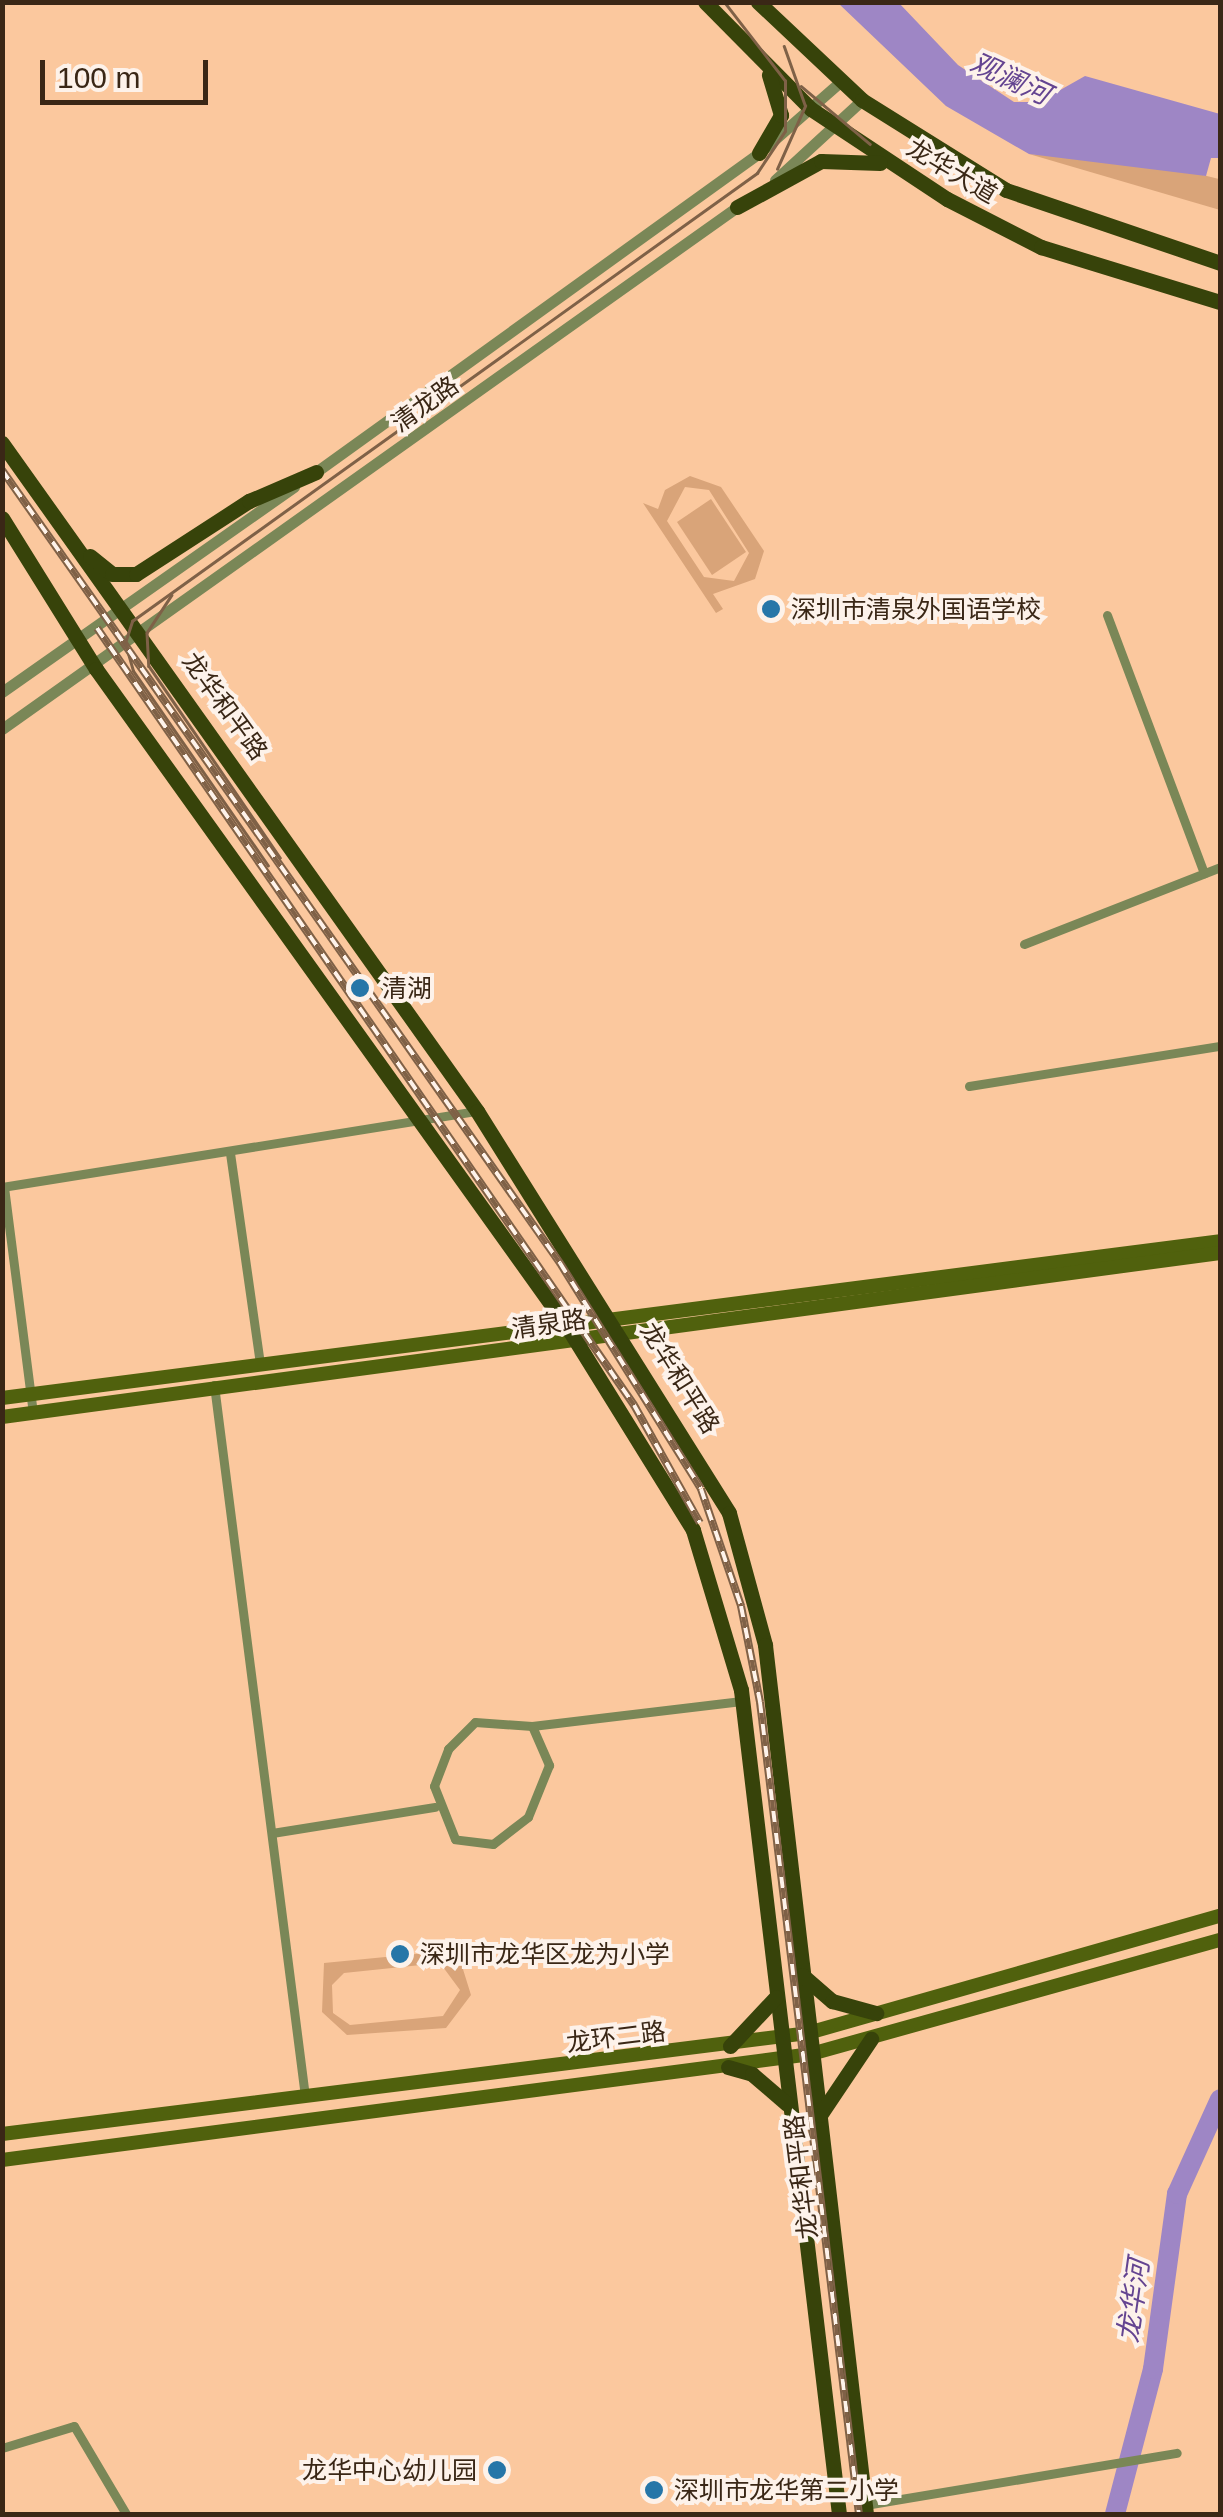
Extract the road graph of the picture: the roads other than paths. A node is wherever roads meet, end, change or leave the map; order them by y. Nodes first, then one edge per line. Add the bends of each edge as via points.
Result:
1 (704, 2) edge
2 (758, 2) edge
3 (756, 54) junction
4 (839, 83) junction
5 (862, 100) junction
6 (811, 108) junction
7 (838, 129) junction
8 (759, 153) junction
9 (903, 170) junction
10 (738, 207) junction
11 (1220, 263) edge
12 (1220, 302) edge
13 (2, 444) edge
14 (316, 472) junction
15 (2, 518) edge
16 (57, 521) junction
17 (122, 608) junction
18 (1107, 615) dead end
19 (138, 630) junction
20 (80, 640) junction
21 (96, 669) junction
22 (2, 692) edge
23 (2, 729) edge
24 (1220, 867) edge
25 (1204, 873) junction
26 (1024, 944) dead end
27 (1220, 1046) edge
28 (969, 1086) dead end
29 (477, 1112) junction
30 (424, 1125) junction
31 (230, 1154) junction
32 (3, 1187) edge
33 (1220, 1241) edge
34 (1220, 1254) edge
35 (614, 1317) junction
36 (566, 1325) junction
37 (625, 1335) junction
38 (578, 1343) junction
39 (260, 1364) junction
40 (210, 1371) junction
41 (215, 1390) junction
42 (30, 1394) junction
43 (2, 1398) edge
44 (34, 1413) junction
45 (2, 1417) edge
46 (742, 1701) junction
47 (532, 1726) junction
48 (435, 1807) junction
49 (272, 1833) junction
50 (1220, 1916) edge
51 (1220, 1940) edge
52 (802, 1974) junction
53 (776, 1997) junction
54 (876, 2013) junction
55 (808, 2033) junction
56 (780, 2038) junction
57 (871, 2039) junction
58 (730, 2046) junction
59 (811, 2054) junction
60 (782, 2058) junction
61 (728, 2067) junction
62 (305, 2096) junction
63 (788, 2106) junction
64 (819, 2119) junction
65 (2, 2134) edge
66 (2, 2160) edge
67 (2, 2448) edge
68 (1171, 2454) dead end
69 (885, 2502) junction
70 (866, 2510) edge
71 (126, 2514) edge
72 (839, 2514) edge
73 (886, 2514) edge

1 - 3 main road, 龙华大道
2 - 4 main road, 龙华大道
3 - 6 main road, 龙华大道
3 - 8 main road via 782,109
4 - 5 main road, 龙华大道
4 - 6 street, 清龙路
5 - 7 street, 清龙路
5 - 11 main road, 龙华大道 via 1026,201
6 - 7 main road, 龙华大道
6 - 8 street, 清龙路
7 - 9 main road, 龙华大道
7 - 10 street, 清龙路
8 - 14 street, 清龙路
9 - 10 main road via 830,159
9 - 12 main road, 龙华大道 via 1041,247
10 - 19 street, 清龙路
13 - 16 main road, 龙华和平路
14 - 16 main road via 127,576 100,567
14 - 17 street, 清龙路
15 - 20 main road, 龙华和平路
16 - 17 main road, 龙华和平路
17 - 19 main road, 龙华和平路
17 - 20 street, 清龙路
18 - 25 street
19 - 21 street, 清龙路
19 - 29 main road, 龙华和平路
20 - 21 main road, 龙华和平路
20 - 22 street, 清龙路
21 - 23 street, 清龙路
21 - 30 main road, 龙华和平路
24 - 25 street
25 - 26 street
27 - 28 street
29 - 30 street
29 - 35 main road, 龙华和平路
30 - 31 street
30 - 36 main road, 龙华和平路
31 - 32 street
31 - 39 street
32 - 42 street
33 - 35 main road, 清泉路
34 - 37 main road, 清泉路
35 - 36 main road, 清泉路
35 - 37 main road, 龙华和平路
36 - 38 main road, 龙华和平路
36 - 39 main road, 清泉路
37 - 38 main road, 清泉路
37 - 52 main road, 龙华和平路 via 710,1476 748,1566
38 - 41 main road, 清泉路
38 - 46 main road, 龙华和平路 via 693,1530
39 - 40 main road, 清泉路
40 - 41 street
40 - 42 main road, 清泉路
41 - 44 main road, 清泉路
41 - 49 street
42 - 43 main road, 清泉路
42 - 44 street
44 - 45 main road, 清泉路
46 - 47 street
46 - 53 main road, 龙华和平路
47 - 48 street via 496,1717 461,1732 439,1764
47 - 48 street via 549,1766 528,1817 509,1836 472,1846 442,1826
48 - 49 street
49 - 62 street
50 - 54 main road, 龙环二路
51 - 57 main road, 龙环二路
52 - 54 main road via 832,2001
52 - 55 main road, 龙华和平路
53 - 56 main road, 龙华和平路
53 - 58 main road
54 - 55 main road, 龙环二路
55 - 56 main road, 龙环二路
55 - 59 main road, 龙华和平路
56 - 58 main road, 龙环二路
56 - 60 main road, 龙华和平路
57 - 59 main road, 龙环二路
57 - 64 main road via 841,2071
58 - 62 main road, 龙环二路
59 - 60 main road, 龙环二路
59 - 64 main road, 龙华和平路
60 - 61 main road, 龙环二路
60 - 63 main road, 龙华和平路
61 - 63 main road via 768,2084
61 - 66 main road, 龙环二路
62 - 65 main road, 龙环二路
63 - 72 main road, 龙华和平路
64 - 70 main road, 龙华和平路
67 - 71 street via 74,2426
68 - 69 street
69 - 70 street
69 - 73 street

